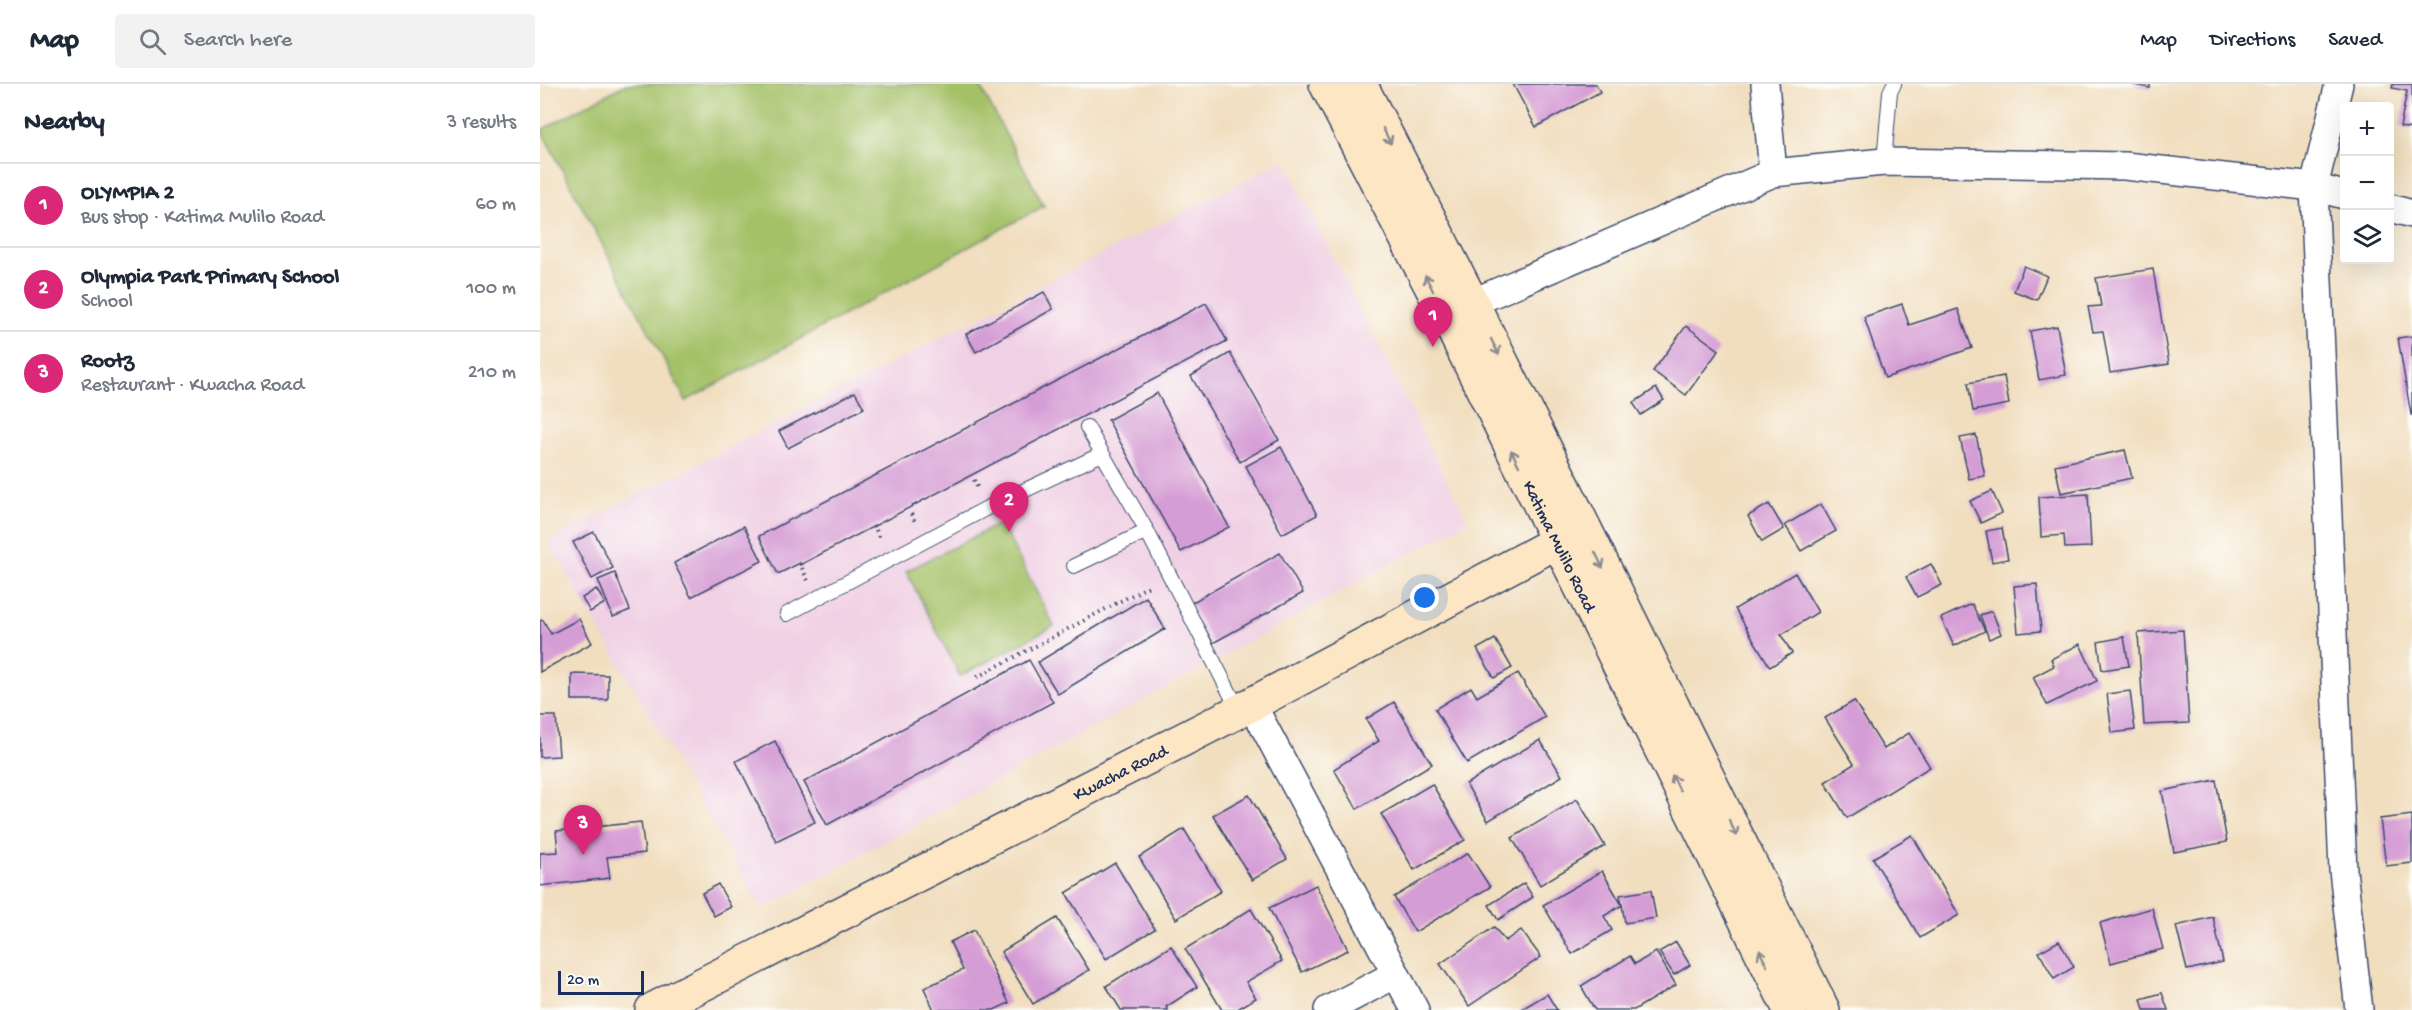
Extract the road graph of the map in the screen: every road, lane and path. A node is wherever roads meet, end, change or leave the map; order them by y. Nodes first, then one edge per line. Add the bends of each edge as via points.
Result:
1 (1326, 84) edge
2 (1360, 84) edge
3 (1765, 84) edge
4 (1894, 84) edge
5 (2339, 84) edge
6 (1884, 162) junction
7 (1773, 173) junction
8 (2314, 187) junction
9 (2340, 194) edge
10 (2394, 209) edge
11 (2412, 214) edge
12 (1459, 308) junction
13 (1087, 427) dead end
14 (1102, 454) junction
15 (1147, 531) junction
16 (1570, 535) junction
17 (1074, 566) dead end
18 (1170, 574) junction
19 (786, 614) dead end
20 (977, 677) dead end
21 (1246, 708) junction
22 (1396, 974) junction
23 (652, 1010) edge
24 (1328, 1010) edge
25 (1415, 1010) edge
26 (1790, 1010) edge
27 (1823, 1010) edge
28 (2358, 1010) edge

12 -> 1 main road, Katima Mulilo Road
2 -> 12 main road, Katima Mulilo Road
3 - 7 street
4 - 6 lane
5 - 8 street
6 - 7 street
6 - 8 street via 2125,166
7 - 12 street
8 - 9 street
8 - 28 street via 2343,870
10 - 11 street
12 - 16 main road, Katima Mulilo Road
13 - 14 lane
14 - 15 lane
14 - 19 lane via 987,508
15 - 17 lane
15 - 18 lane
16 - 21 main road, Kwacha Road
26 -> 16 main road, Katima Mulilo Road
16 -> 27 main road, Katima Mulilo Road
18 - 20 path
18 - 21 lane
21 - 22 street
21 - 23 main road, Kwacha Road
22 - 24 street
22 - 25 street

